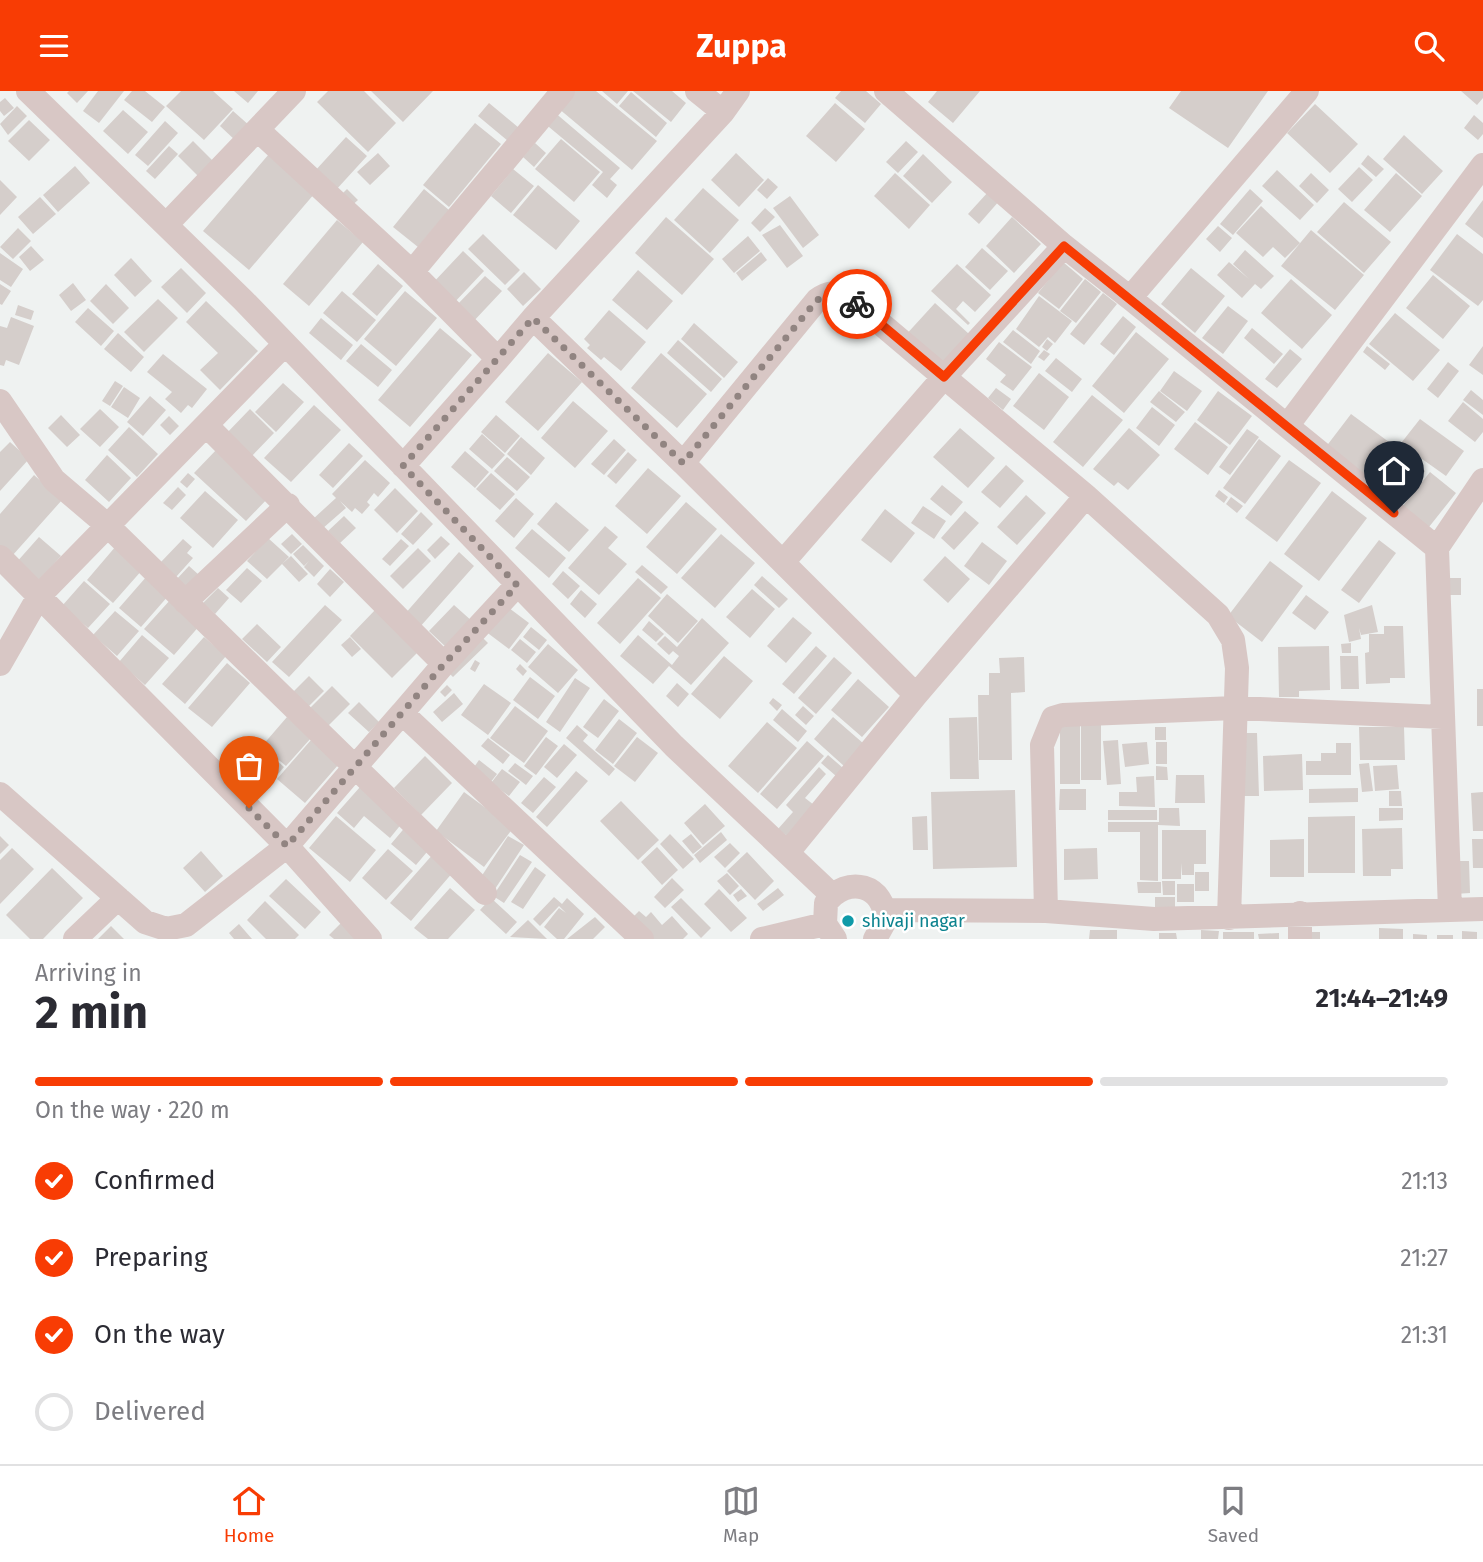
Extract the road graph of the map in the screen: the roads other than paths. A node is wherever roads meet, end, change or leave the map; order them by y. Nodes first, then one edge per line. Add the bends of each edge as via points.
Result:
1 (29, 91) edge
2 (294, 91) edge
3 (563, 91) edge
4 (697, 91) edge
5 (738, 91) edge
6 (887, 91) edge
7 (1307, 91) edge
8 (723, 112) junction
9 (258, 130) junction
10 (1483, 165) edge
11 (166, 225) junction
12 (1064, 246) junction
13 (412, 272) junction
14 (1130, 298) junction
15 (533, 318) junction
16 (285, 344) junction
17 (498, 359) junction
18 (944, 377) junction
19 (0, 401) edge
20 (206, 425) junction
21 (1287, 426) junction
22 (683, 463) junction
23 (403, 466) junction
24 (1483, 480) edge
25 (1086, 496) junction
26 (288, 505) junction
27 (107, 526) junction
28 (1437, 548) junction
29 (0, 557) edge
30 (783, 562) junction
31 (517, 585) junction
32 (39, 596) junction
33 (185, 602) junction
34 (0, 664) edge
35 (444, 664) junction
36 (916, 695) junction
37 (1236, 708) junction
38 (402, 713) junction
39 (1442, 717) junction
40 (355, 767) junction
41 (0, 794) edge
42 (287, 846) junction
43 (789, 851) junction
44 (485, 893) dead end
45 (832, 895) junction
46 (118, 898) junction
47 (1450, 909) junction
48 (1483, 909) edge
49 (885, 910) junction
50 (1046, 911) junction
51 (1300, 913) junction
52 (1228, 918) junction
53 (1154, 929) edge
54 (830, 932) edge
55 (75, 939) edge
56 (370, 939) edge
57 (642, 939) edge
58 (762, 939) edge
59 (875, 939) edge
60 (1300, 939) edge

1 - 11 street
2 - 9 street
3 - 13 street
4 - 8 street
5 - 8 street
6 - 12 street
7 - 14 street
8 - 15 street
9 - 11 street
9 - 13 street
10 - 21 street
11 - 16 street
12 - 14 street
12 - 18 street
13 - 17 street
14 - 21 street
15 - 17 street
15 - 22 street
16 - 20 street
16 - 23 street
17 - 23 street
18 - 22 street via 848,296 826,293
18 - 25 street
18 - 30 street
19 - 27 street via 54,480
20 - 26 street
20 - 27 street
21 - 28 street
22 - 30 street
23 - 31 street
24 - 28 street
25 - 36 street
25 - 37 street via 1218,615 1233,640
26 - 33 street
26 - 35 street
27 - 32 street
27 - 33 street
28 - 39 street
29 - 32 street
30 - 36 street
31 - 35 street
31 - 43 street via 674,746
32 - 34 street
32 - 42 street
33 - 40 street
35 - 38 street
36 - 43 street
37 - 39 street
37 - 50 street via 1053,718 1042,745
37 - 52 street
38 - 40 street
38 - 57 street
39 - 47 street
40 - 42 street
40 - 44 street
41 - 46 street
42 - 46 street via 176,929 145,922
42 - 56 street
43 - 45 street
45 - 49 street via 842,888 863,886 881,900
45 - 54 street via 827,903
46 - 55 street
47 - 48 street
47 - 51 street
49 - 50 street
49 - 59 street via 883,929
50 - 53 street
51 - 52 street
51 - 60 street
52 - 53 street
54 - 58 street

